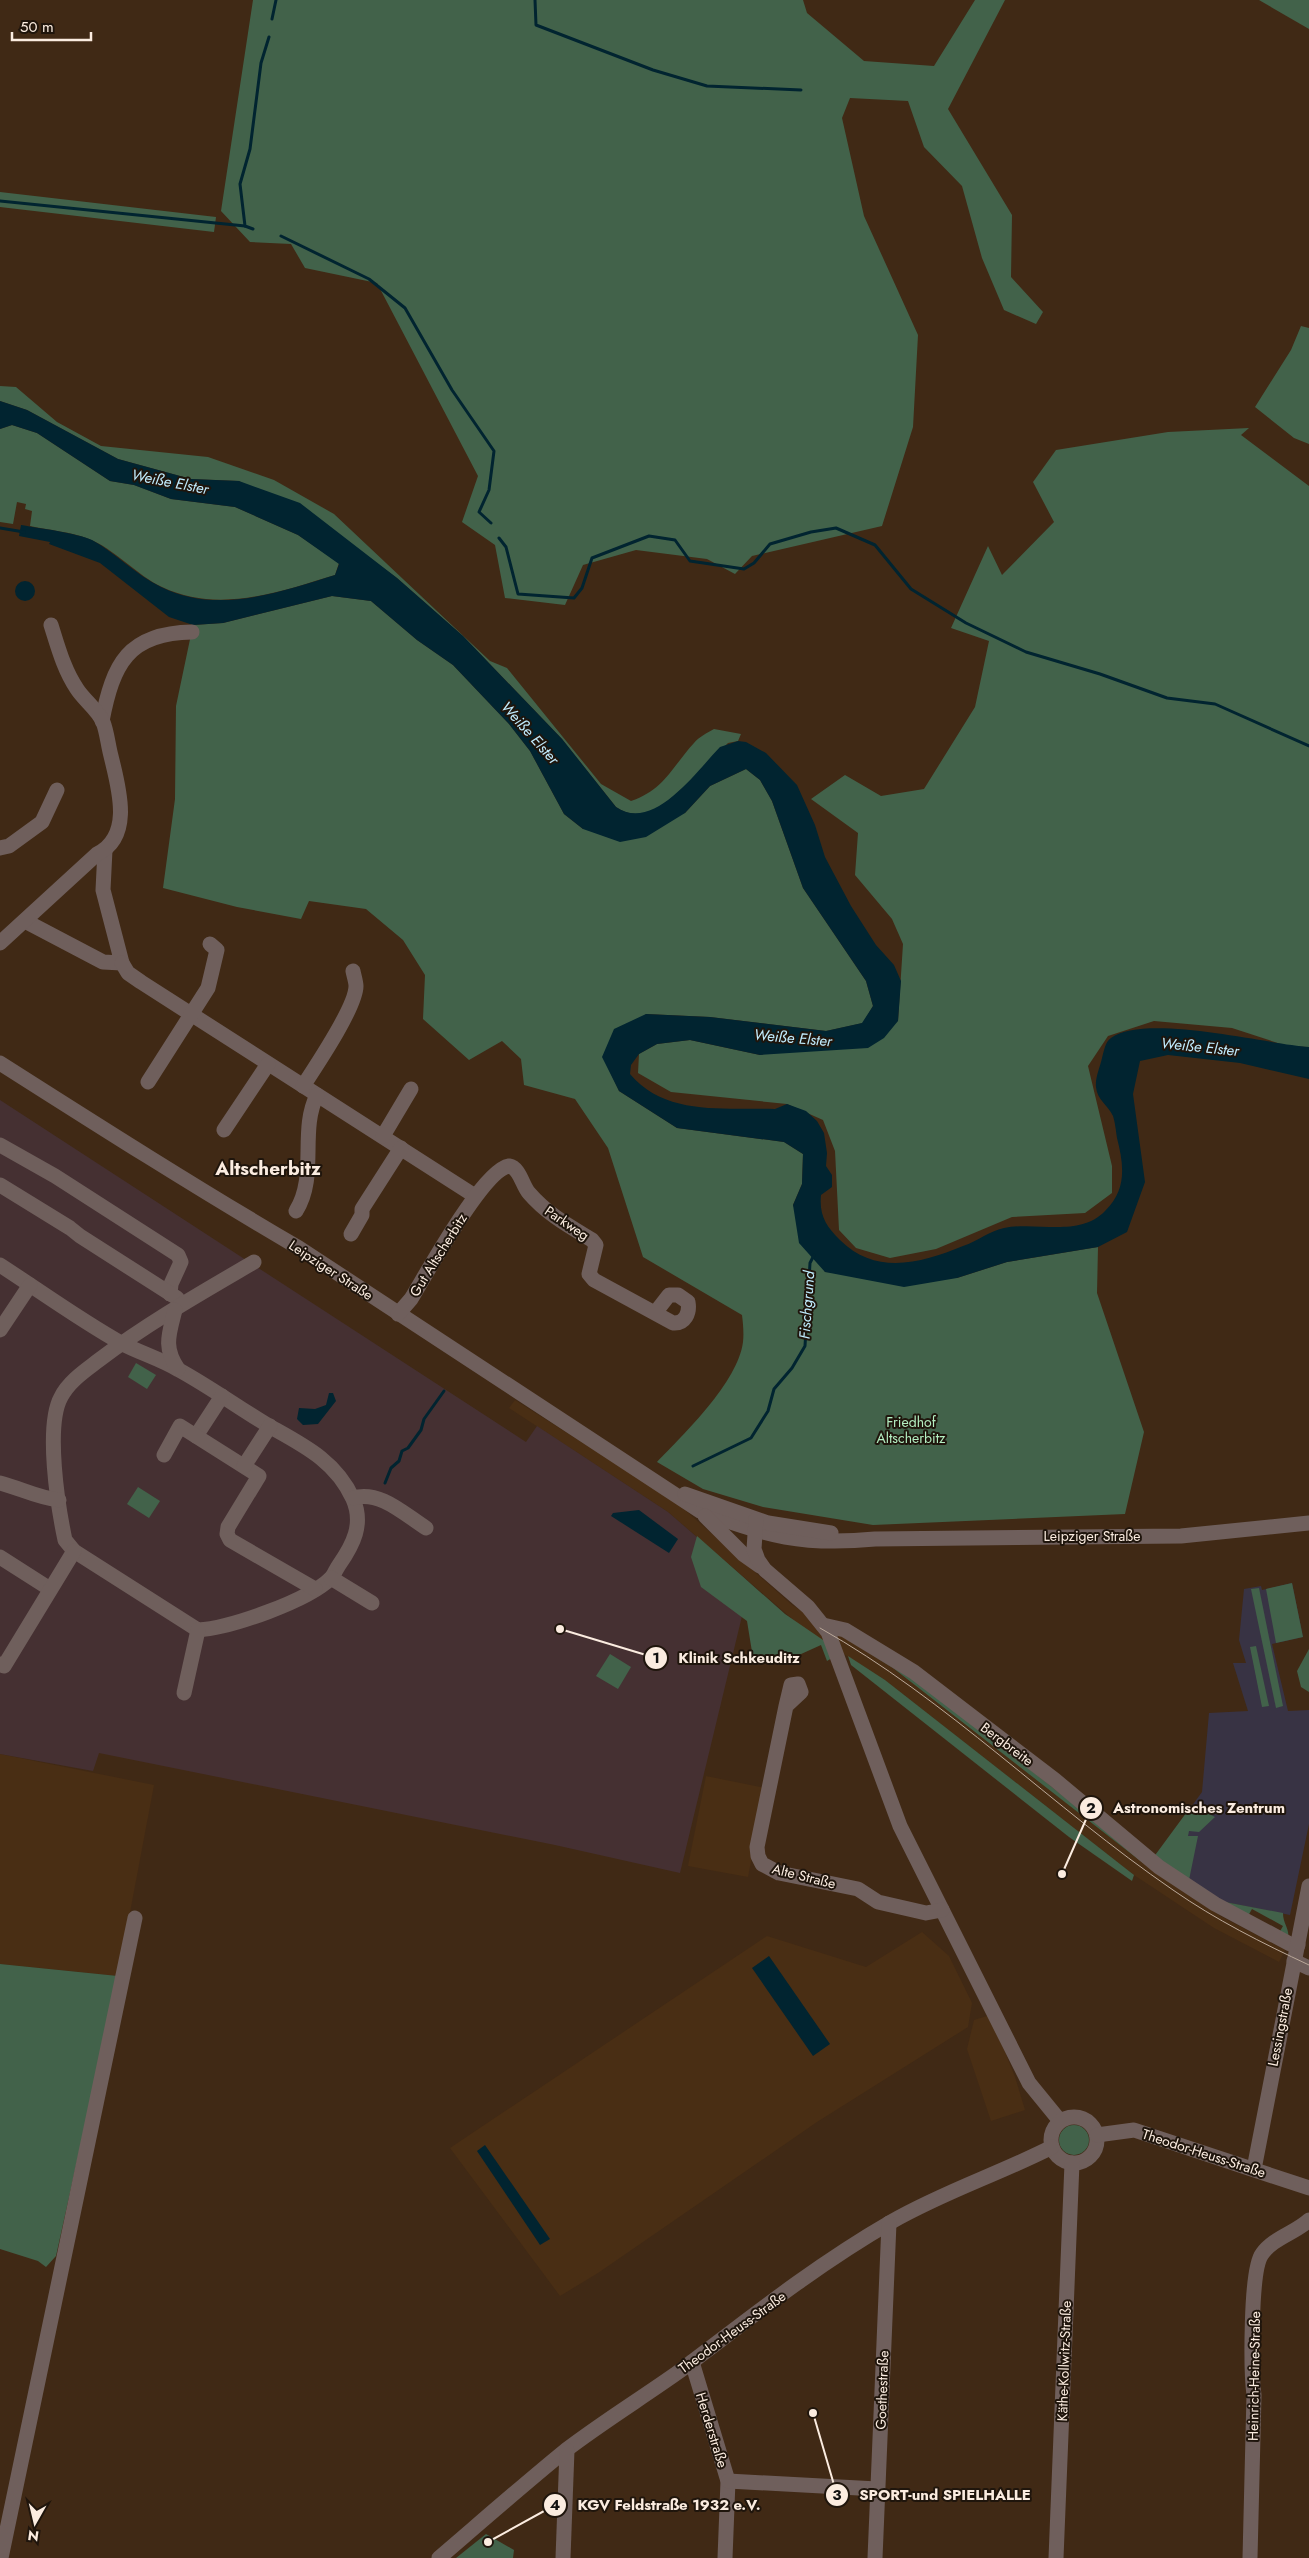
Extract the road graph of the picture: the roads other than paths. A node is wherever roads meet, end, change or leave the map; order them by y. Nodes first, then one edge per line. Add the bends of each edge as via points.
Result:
1 (51, 625) dead end
2 (192, 632) dead end
3 (102, 721) junction
4 (57, 790) dead end
5 (0, 848) edge
6 (105, 850) junction
7 (25, 921) junction
8 (0, 943) edge
9 (210, 944) dead end
10 (122, 963) junction
11 (353, 971) dead end
12 (190, 1014) junction
13 (0, 1063) edge
14 (268, 1064) junction
15 (148, 1082) dead end
16 (303, 1086) junction
17 (411, 1089) dead end
18 (317, 1095) junction
19 (224, 1130) dead end
20 (382, 1136) junction
21 (0, 1145) edge
22 (401, 1148) junction
23 (509, 1166) joint
24 (0, 1185) edge
25 (475, 1196) junction
26 (296, 1211) dead end
27 (351, 1234) dead end
28 (254, 1262) dead end
29 (0, 1265) edge
30 (30, 1285) junction
31 (170, 1294) junction
32 (180, 1306) junction
33 (655, 1313) dead end
34 (398, 1314) junction
35 (0, 1330) edge
36 (122, 1343) junction
37 (178, 1369) junction
38 (222, 1396) junction
39 (270, 1426) junction
40 (196, 1436) junction
41 (164, 1455) dead end
42 (244, 1466) junction
43 (0, 1483) edge
44 (658, 1483) junction
45 (352, 1498) junction
46 (59, 1500) junction
47 (700, 1512) junction
48 (737, 1520) junction
49 (1309, 1523) edge
50 (755, 1525) junction
51 (426, 1528) dead end
52 (875, 1539) junction
53 (735, 1545) junction
54 (74, 1551) junction
55 (0, 1557) edge
56 (765, 1570) junction
57 (331, 1578) junction
58 (50, 1589) junction
59 (316, 1589) junction
60 (372, 1603) dead end
61 (823, 1625) junction
62 (198, 1630) junction
63 (0, 1664) edge
64 (184, 1692) dead end
65 (786, 1706) dead end
66 (1309, 1886) edge
67 (942, 1910) junction
68 (135, 1918) dead end
69 (1298, 1945) junction
70 (1294, 1961) junction
71 (1309, 1968) edge
72 (1060, 2121) junction
73 (1097, 2135) junction
74 (1052, 2147) junction
75 (1072, 2163) junction
76 (1254, 2169) junction
77 (1309, 2188) edge
78 (1309, 2220) edge
79 (889, 2223) junction
80 (692, 2362) junction
81 (567, 2450) junction
82 (728, 2481) junction
83 (878, 2489) junction
84 (1, 2558) edge
85 (439, 2558) edge
86 (563, 2558) edge
87 (725, 2558) edge
88 (875, 2558) edge
89 (1056, 2558) edge
90 (1250, 2558) edge

1 - 3 street via 72,681
2 - 3 street via 157,635 145,640 127,656 108,688
3 - 6 street via 122,804 117,831
4 - 5 street via 42,822 9,846
6 - 7 street
6 - 10 street via 103,890
7 - 8 street
7 - 10 street via 103,962
9 - 12 street via 217,950 208,988
10 - 12 street via 128,973
11 - 16 street via 357,987 349,1009
12 - 14 street
12 - 15 street
13 - 34 street, Leipziger Straße via 193,1186 299,1248
14 - 16 street
14 - 19 street
16 - 18 street
17 - 20 street
18 - 20 street
18 - 26 street via 310,1119 306,1191
20 - 22 street
21 - 31 street via 178,1254 181,1262
22 - 25 street
22 - 27 street via 362,1209
23 - 25 street, Gut Altscherbitz via 498,1170
23 - 33 street, Parkweg via 516,1170 527,1191 545,1210 596,1245 589,1274 594,1280
24 - 31 street
25 - 34 street, Gut Altscherbitz via 411,1299
28 - 32 street
29 - 30 street
30 - 35 street
30 - 36 street
31 - 32 street
32 - 36 street
32 - 37 street via 167,1346
34 - 44 street, Leipziger Straße
36 - 37 street
36 - 46 street via 79,1376 61,1396 53,1430
37 - 38 street
38 - 39 street
38 - 40 street
39 - 42 street
39 - 45 street via 307,1446 333,1469
40 - 41 street via 180,1426
40 - 42 street
42 - 59 street via 259,1476 228,1527 230,1540
43 - 46 street
44 - 47 street, Leipziger Straße
44 - 48 street, Leipziger Straße
45 - 51 street via 376,1496
45 - 57 street via 358,1518 357,1532
46 - 54 street via 64,1540
47 - 48 street, Leipziger Straße
47 - 53 street, Leipziger Straße
48 - 50 street, Leipziger Straße
48 - 53 street
49 - 52 street, Leipziger Straße via 1181,1536
50 - 52 street, Leipziger Straße
50 - 52 street, Leipziger Straße via 779,1537 840,1542
50 - 56 street via 755,1554
53 - 56 street, Leipziger Straße
54 - 58 street
54 - 62 street
55 - 58 street
56 - 61 street via 790,1590
57 - 59 street
57 - 60 street
58 - 63 street via 4,1666
59 - 62 street via 270,1611
61 - 67 street via 900,1826
61 - 69 street, Bergbreite via 845,1630 914,1672 1055,1780 1159,1867 1215,1904 1290,1944
62 - 64 street
65 - 67 street, Alte Straße via 757,1847 762,1864 779,1873 858,1889 878,1902 926,1913
66 - 69 street, Lessingstraße
67 - 72 street via 1029,2083
68 - 84 street
69 - 70 street, Lessingstraße
70 - 71 street
70 - 76 street, Lessingstraße
72 - 73 street via 1067,2117 1083,2118
72 - 74 street via 1052,2133
73 - 75 street via 1098,2142 1092,2155
73 - 76 street, Theodor-Heuss-Straße via 1134,2130
74 - 75 street via 1060,2158
74 - 79 street, Theodor-Heuss-Straße via 934,2198
75 - 89 street, Käthe-Kollwitz-Straße
76 - 77 street, Theodor-Heuss-Straße
78 - 90 street, Heinrich-Heine-Straße via 1266,2248 1257,2265 1251,2373 1254,2395
79 - 80 street, Theodor-Heuss-Straße via 740,2324
79 - 83 street, Goethestraße
80 - 81 street, Theodor-Heuss-Straße
80 - 82 street, Herderstraße
81 - 85 street, Theodor-Heuss-Straße
81 - 86 street
82 - 83 street
82 - 87 street, Herderstraße
83 - 88 street, Goethestraße

